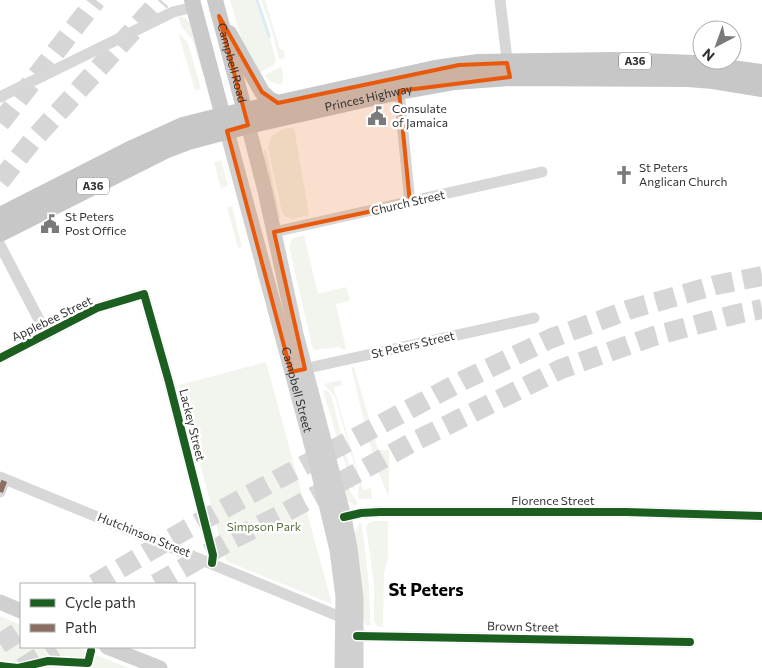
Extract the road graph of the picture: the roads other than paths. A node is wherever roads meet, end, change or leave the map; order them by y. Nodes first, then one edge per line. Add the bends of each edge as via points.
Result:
1 (500, 0) edge
2 (193, 3) edge
3 (217, 8) edge
4 (509, 70) junction
5 (762, 73) edge
6 (762, 88) edge
7 (399, 92) junction
8 (0, 97) edge
9 (278, 103) junction
10 (246, 118) junction
11 (225, 123) junction
12 (542, 172) dead end
13 (410, 203) junction
14 (0, 216) edge
15 (274, 232) junction
16 (0, 233) edge
17 (0, 245) edge
18 (144, 294) joint
19 (534, 318) dead end
20 (47, 334) junction
21 (0, 358) edge
22 (298, 371) junction
23 (3, 478) edge
24 (0, 492) edge
25 (762, 516) edge
26 (344, 517) junction
27 (212, 563) junction
28 (0, 602) edge
29 (20, 611) edge
30 (343, 618) junction
31 (357, 636) junction
32 (690, 642) dead end
33 (110, 648) edge
34 (160, 668) edge
35 (342, 668) edge
36 (356, 668) edge

1 - 4 street
2 - 8 street
2 - 11 main road, Campbell Road
3 - 9 main road via 262,92
3 - 10 main road, Campbell Road
4 - 5 highway, Princes Highway / A36 via 613,61 686,63
4 - 6 highway, Princes Highway / A36 via 688,78
4 - 7 highway, Princes Highway / A36
4 - 9 highway, Princes Highway / A36 via 478,63 460,65
7 - 10 highway, Princes Highway / A36
7 - 13 street
9 - 10 highway, Princes Highway / A36
10 - 11 highway, Princes Highway / A36
10 - 15 main road, Campbell Street
11 - 14 highway, Princes Highway / A36 via 183,126
11 - 16 highway, Princes Highway / A36
11 - 22 main road, Campbell Street
12 - 13 street, Church Street
13 - 15 street, Church Street
15 - 22 main road, Campbell Street
17 - 20 street
18 - 20 street, Applebee Street via 97,308
18 - 27 street, Lackey Street via 214,555
19 - 22 street, St Peters Street
20 - 21 street, Applebee Street
22 - 26 main road, Campbell Street
22 - 30 main road, Campbell Street via 337,550
23 - 24 street
23 - 27 street, Hutchinson Street
25 - 26 street, Florence Street via 626,512 380,512
26 - 31 main road, Campbell Street via 356,598
27 - 30 street, Hutchinson Street
28 - 29 main road
30 - 35 main road, Campbell Street
31 - 32 street, Brown Street
31 - 36 main road, Campbell Street
33 - 34 main road

